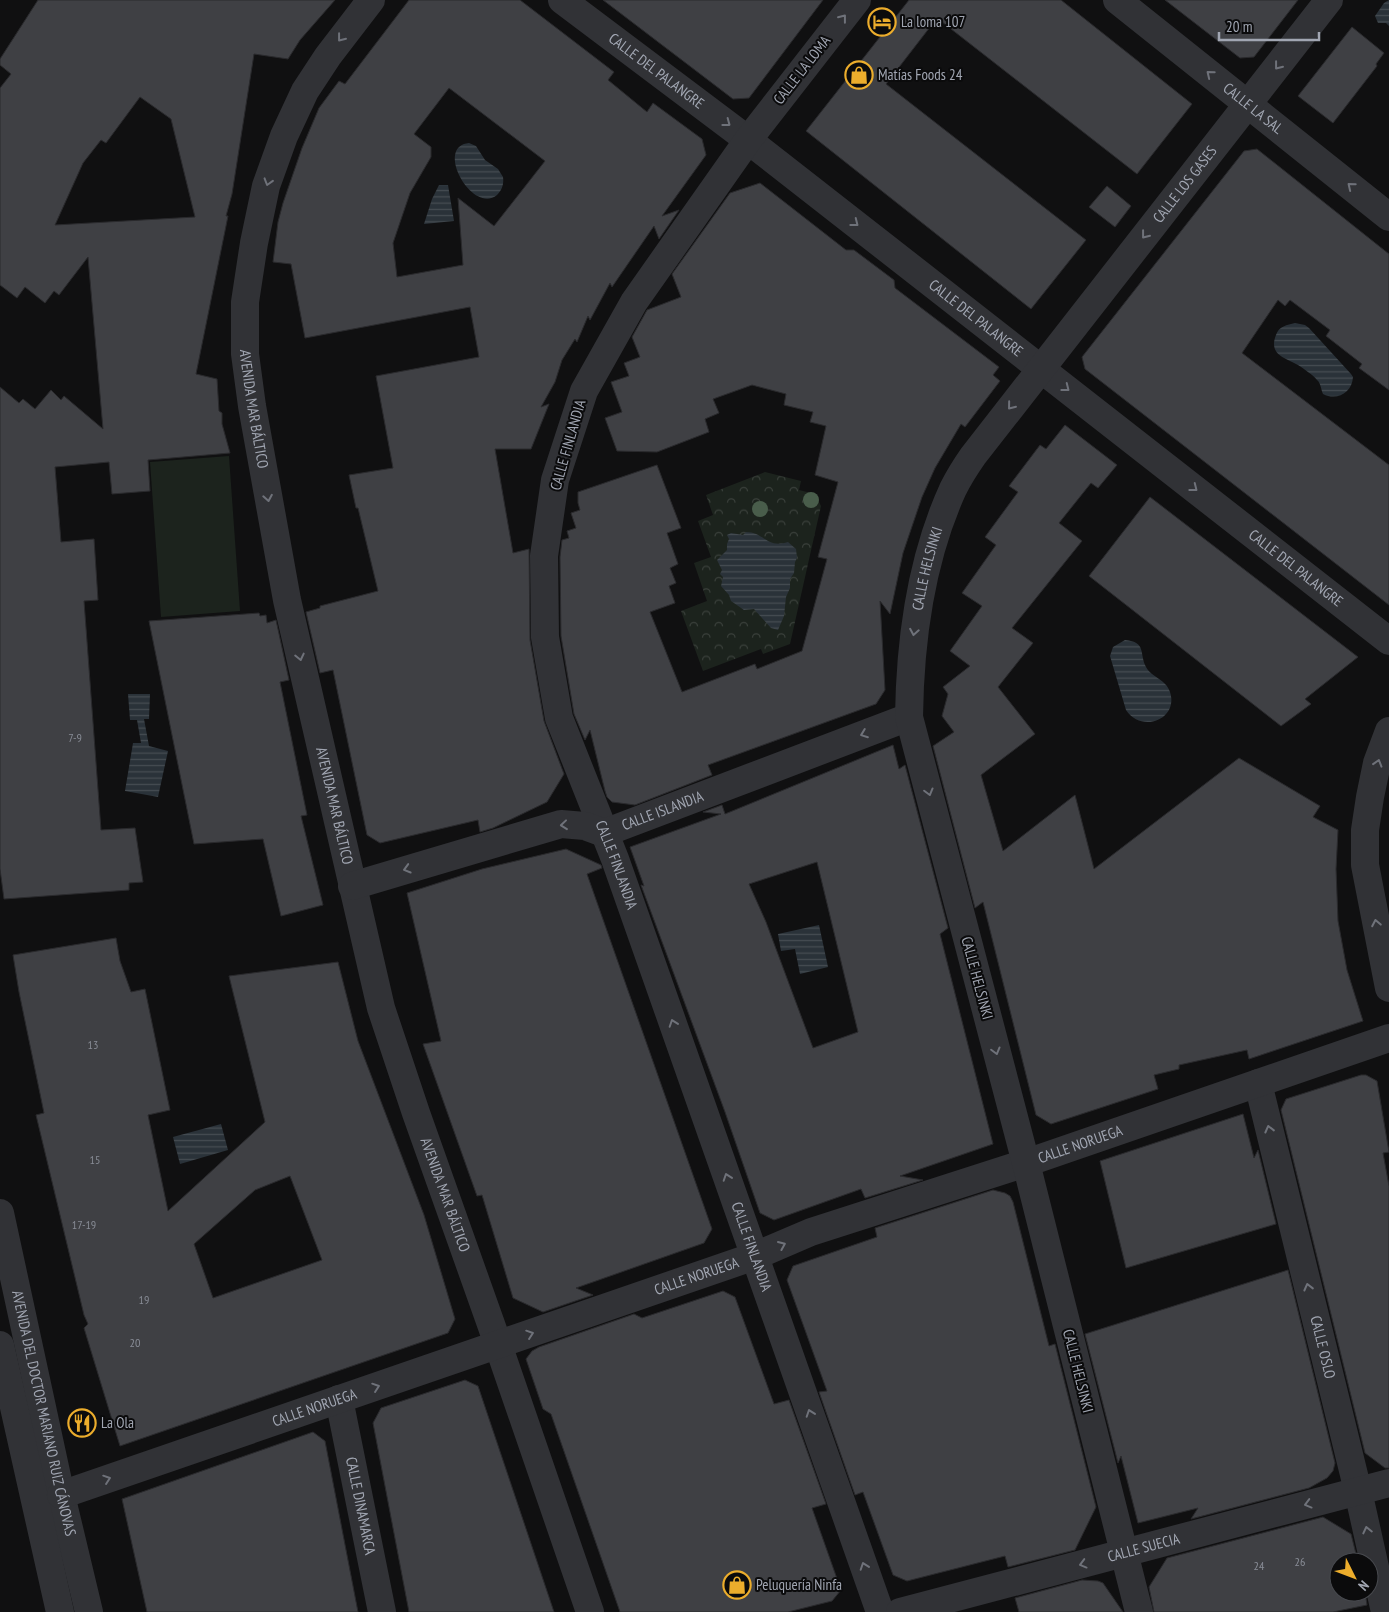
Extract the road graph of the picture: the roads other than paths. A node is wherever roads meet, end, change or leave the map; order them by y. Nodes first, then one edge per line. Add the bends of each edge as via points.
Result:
1 (371, 0) edge
2 (562, 0) edge
3 (857, 0) edge
4 (1117, 0) edge
5 (1329, 0) edge
6 (1248, 104) junction
7 (748, 140) junction
8 (1389, 217) edge
9 (1042, 368) junction
10 (1389, 641) edge
11 (910, 717) junction
12 (1389, 731) edge
13 (604, 833) junction
14 (352, 886) junction
15 (1389, 988) edge
16 (1389, 1038) edge
17 (1258, 1083) junction
18 (1026, 1163) junction
19 (0, 1213) edge
20 (755, 1256) junction
21 (0, 1345) edge
22 (498, 1346) junction
23 (339, 1399) junction
24 (1389, 1483) edge
25 (1358, 1491) junction
26 (61, 1495) junction
27 (1124, 1553) junction
28 (60, 1612) edge
29 (89, 1612) edge
30 (382, 1612) edge
31 (590, 1612) edge
32 (880, 1612) edge
33 (900, 1612) edge
34 (1139, 1612) edge
35 (1385, 1612) edge

1 -> 14 street, AVENIDA MAR BÁLTICO via 305,90 284,136 266,186 245,302 245,354 252,406 287,600
2 -> 7 street, CALLE DEL PALANGRE
7 -> 3 street, CALLE LA LOMA
6 -> 4 street, CALLE LA SAL
5 -> 6 street, CALLE LOS GASES
8 -> 6 street, CALLE LA SAL
6 -> 9 street, CALLE LOS GASES
7 -> 9 street, CALLE DEL PALANGRE
7 - 13 street, CALLE FINLANDIA via 634,302 584,391 555,480 544,556 545,637 559,718
9 -> 10 street, CALLE DEL PALANGRE
9 -> 11 street, CALLE HELSINKI via 973,456 954,487 940,522 928,560 913,640
11 -> 13 street, CALLE ISLANDIA
11 -> 18 street, CALLE HELSINKI
15 -> 12 street via 1365,865 1370,797 1377,763
13 -> 14 street, CALLE ISLANDIA via 585,826 560,824
20 -> 13 street, CALLE FINLANDIA
14 - 22 street, AVENIDA MAR BÁLTICO via 381,1008
16 - 17 street, CALLE NORUEGA
17 - 18 street, CALLE NORUEGA
25 -> 17 street, CALLE OSLO
20 -> 18 street, CALLE NORUEGA via 811,1232
18 - 27 street, CALLE HELSINKI
19 - 26 street, AVENIDA DEL DOCTOR MARIANO RUIZ CÁNOVAS
22 -> 20 street, CALLE NORUEGA
32 -> 20 street, CALLE FINLANDIA
21 - 28 street
23 -> 22 street, CALLE NORUEGA
22 - 31 street, AVENIDA MAR BÁLTICO
26 -> 23 street, CALLE NORUEGA
23 - 30 street, CALLE DINAMARCA
24 - 25 street, CALLE SUECIA
25 -> 27 street, CALLE SUECIA
35 -> 25 street, CALLE OSLO
26 - 29 street, AVENIDA DEL DOCTOR MARIANO RUIZ CÁNOVAS
27 -> 33 street, CALLE SUECIA
27 - 34 street, CALLE HELSINKI

